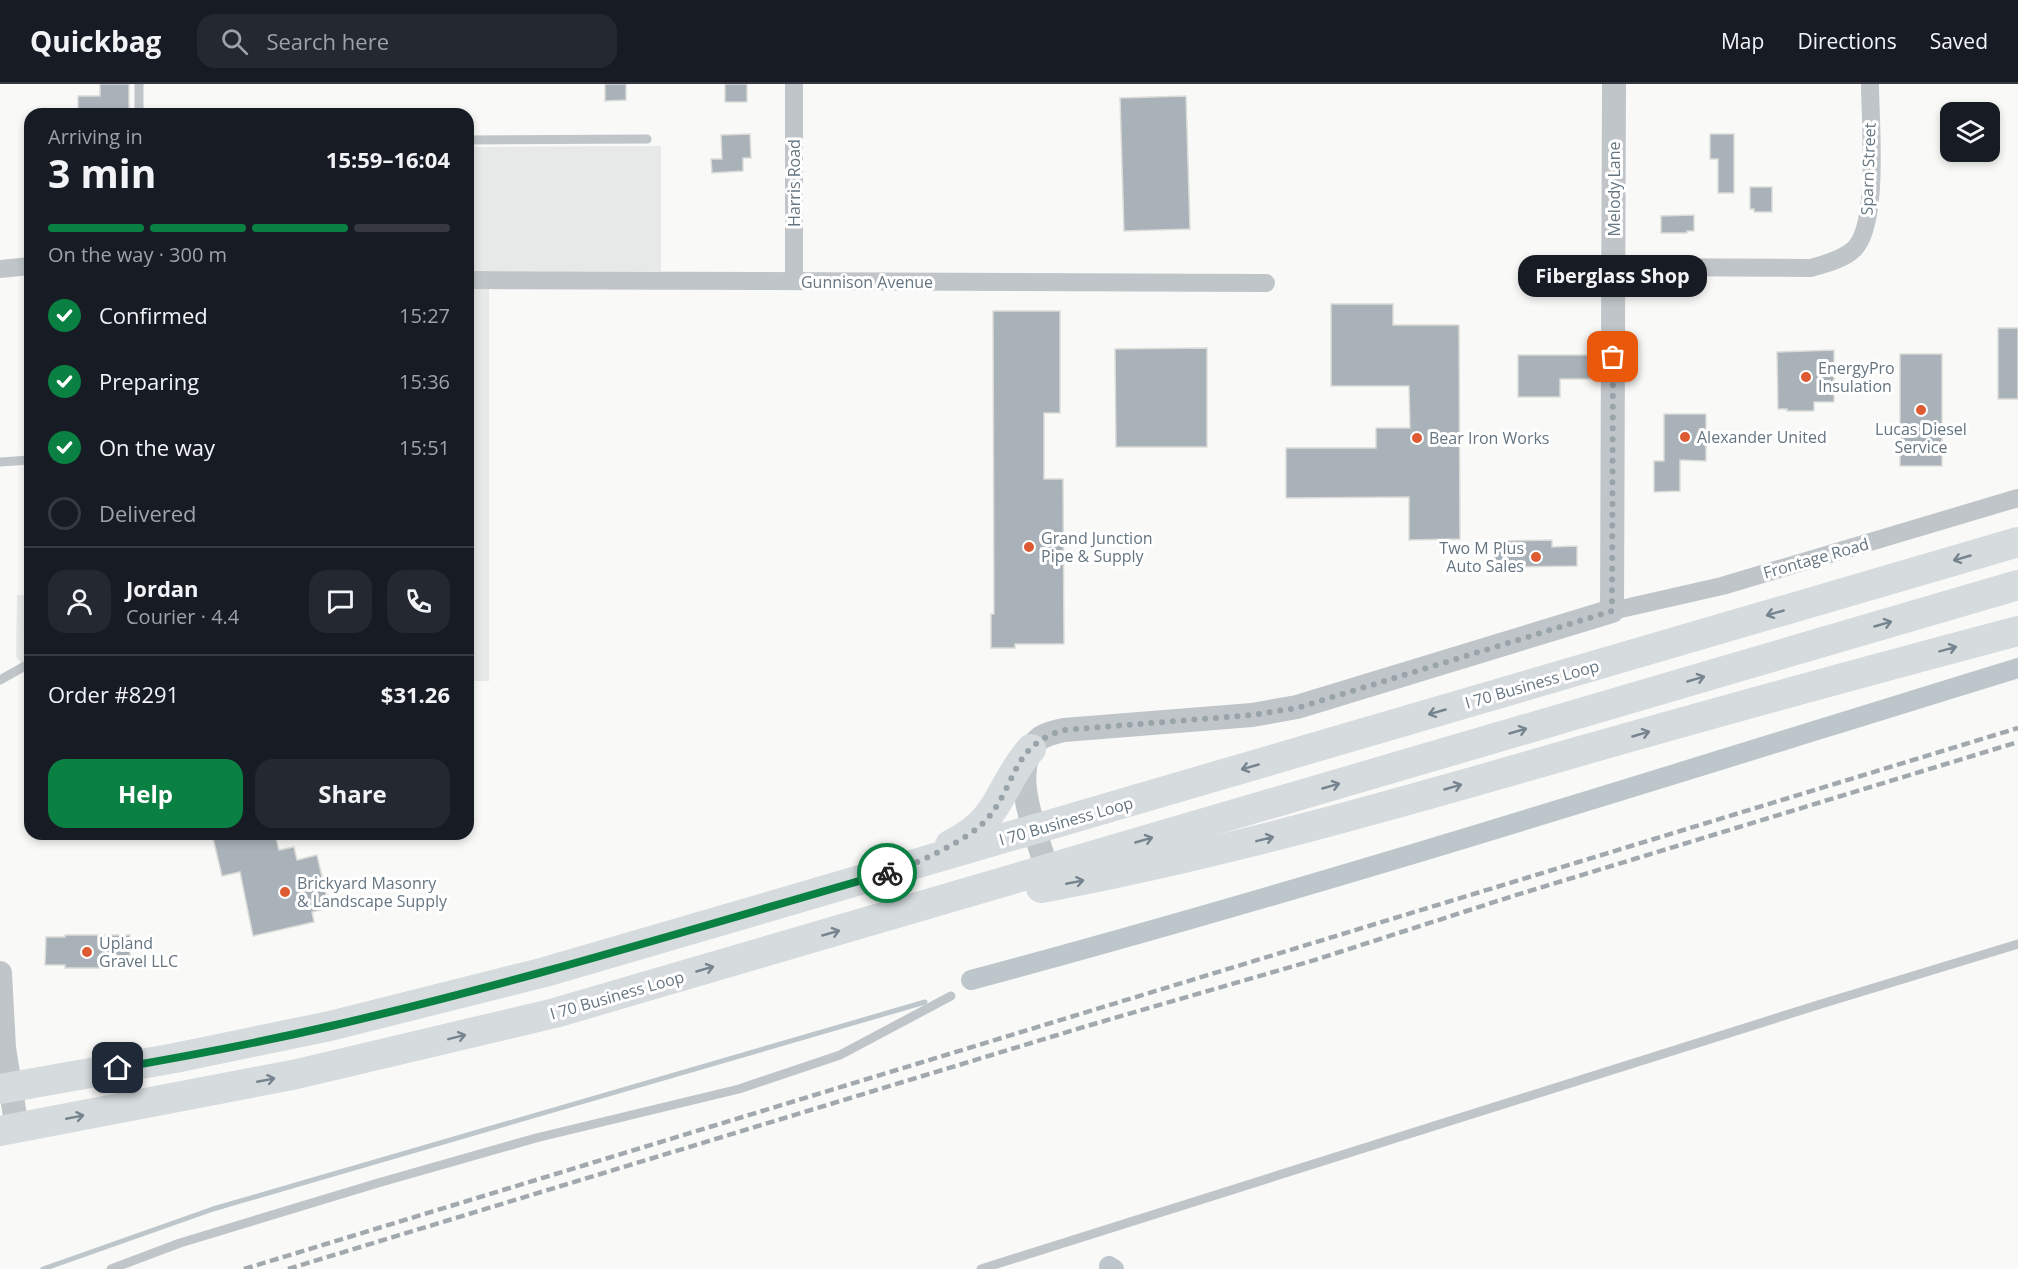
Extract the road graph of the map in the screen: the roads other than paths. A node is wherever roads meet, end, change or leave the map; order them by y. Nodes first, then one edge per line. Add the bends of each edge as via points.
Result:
1 (139, 84) edge
2 (794, 84) edge
3 (1614, 84) edge
4 (1870, 84) edge
5 (139, 108) edge
6 (647, 139) dead end
7 (474, 140) edge
8 (24, 266) edge
9 (1614, 267) junction
10 (0, 268) edge
11 (474, 280) edge
12 (794, 281) junction
13 (1266, 283) dead end
14 (24, 460) edge
15 (0, 462) edge
16 (2018, 498) edge
17 (2018, 542) edge
18 (2018, 585) edge
19 (1612, 611) junction
20 (2014, 633) edge
21 (24, 667) edge
22 (0, 680) edge
23 (1031, 749) junction
24 (1036, 829) junction
25 (1047, 868) junction
26 (896, 871) junction
27 (873, 920) junction
28 (2018, 944) edge
29 (0, 973) edge
30 (951, 996) dead end
31 (2, 1048) edge
32 (5, 1088) edge
33 (9, 1130) edge
34 (111, 1269) edge
35 (981, 1269) edge

1 - 5 lane
2 - 12 street, Harris Road
3 - 9 street, Melody Lane
4 - 9 street, Sparn Street via 1870,211 1854,250 1810,268
6 - 7 lane
8 - 10 street
9 - 19 street, Melody Lane
11 - 12 street, Gunnison Avenue
12 - 13 street, Gunnison Avenue
14 - 15 lane
16 - 19 street, Frontage Road via 1722,586
17 -> 24 main road, I 70 Business Loop
25 -> 18 main road, I 70 Business Loop
19 - 23 street via 1297,708 1064,730 1040,739
27 -> 20 main road via 1074,882 1319,826 1830,680
21 - 22 lane
23 - 24 street via 1024,780
23 - 26 main road via 986,820 957,841
24 - 25 street
24 - 26 main road, I 70 Business Loop
25 - 27 main road, I 70 Business Loop
26 - 32 main road, I 70 Business Loop via 545,972 330,1026
33 -> 27 main road, I 70 Business Loop via 398,1052 555,1013
28 - 35 lane
29 - 31 street
30 - 34 lane via 840,1055 739,1089 536,1138 389,1180 180,1243
31 - 32 street
32 - 33 street

